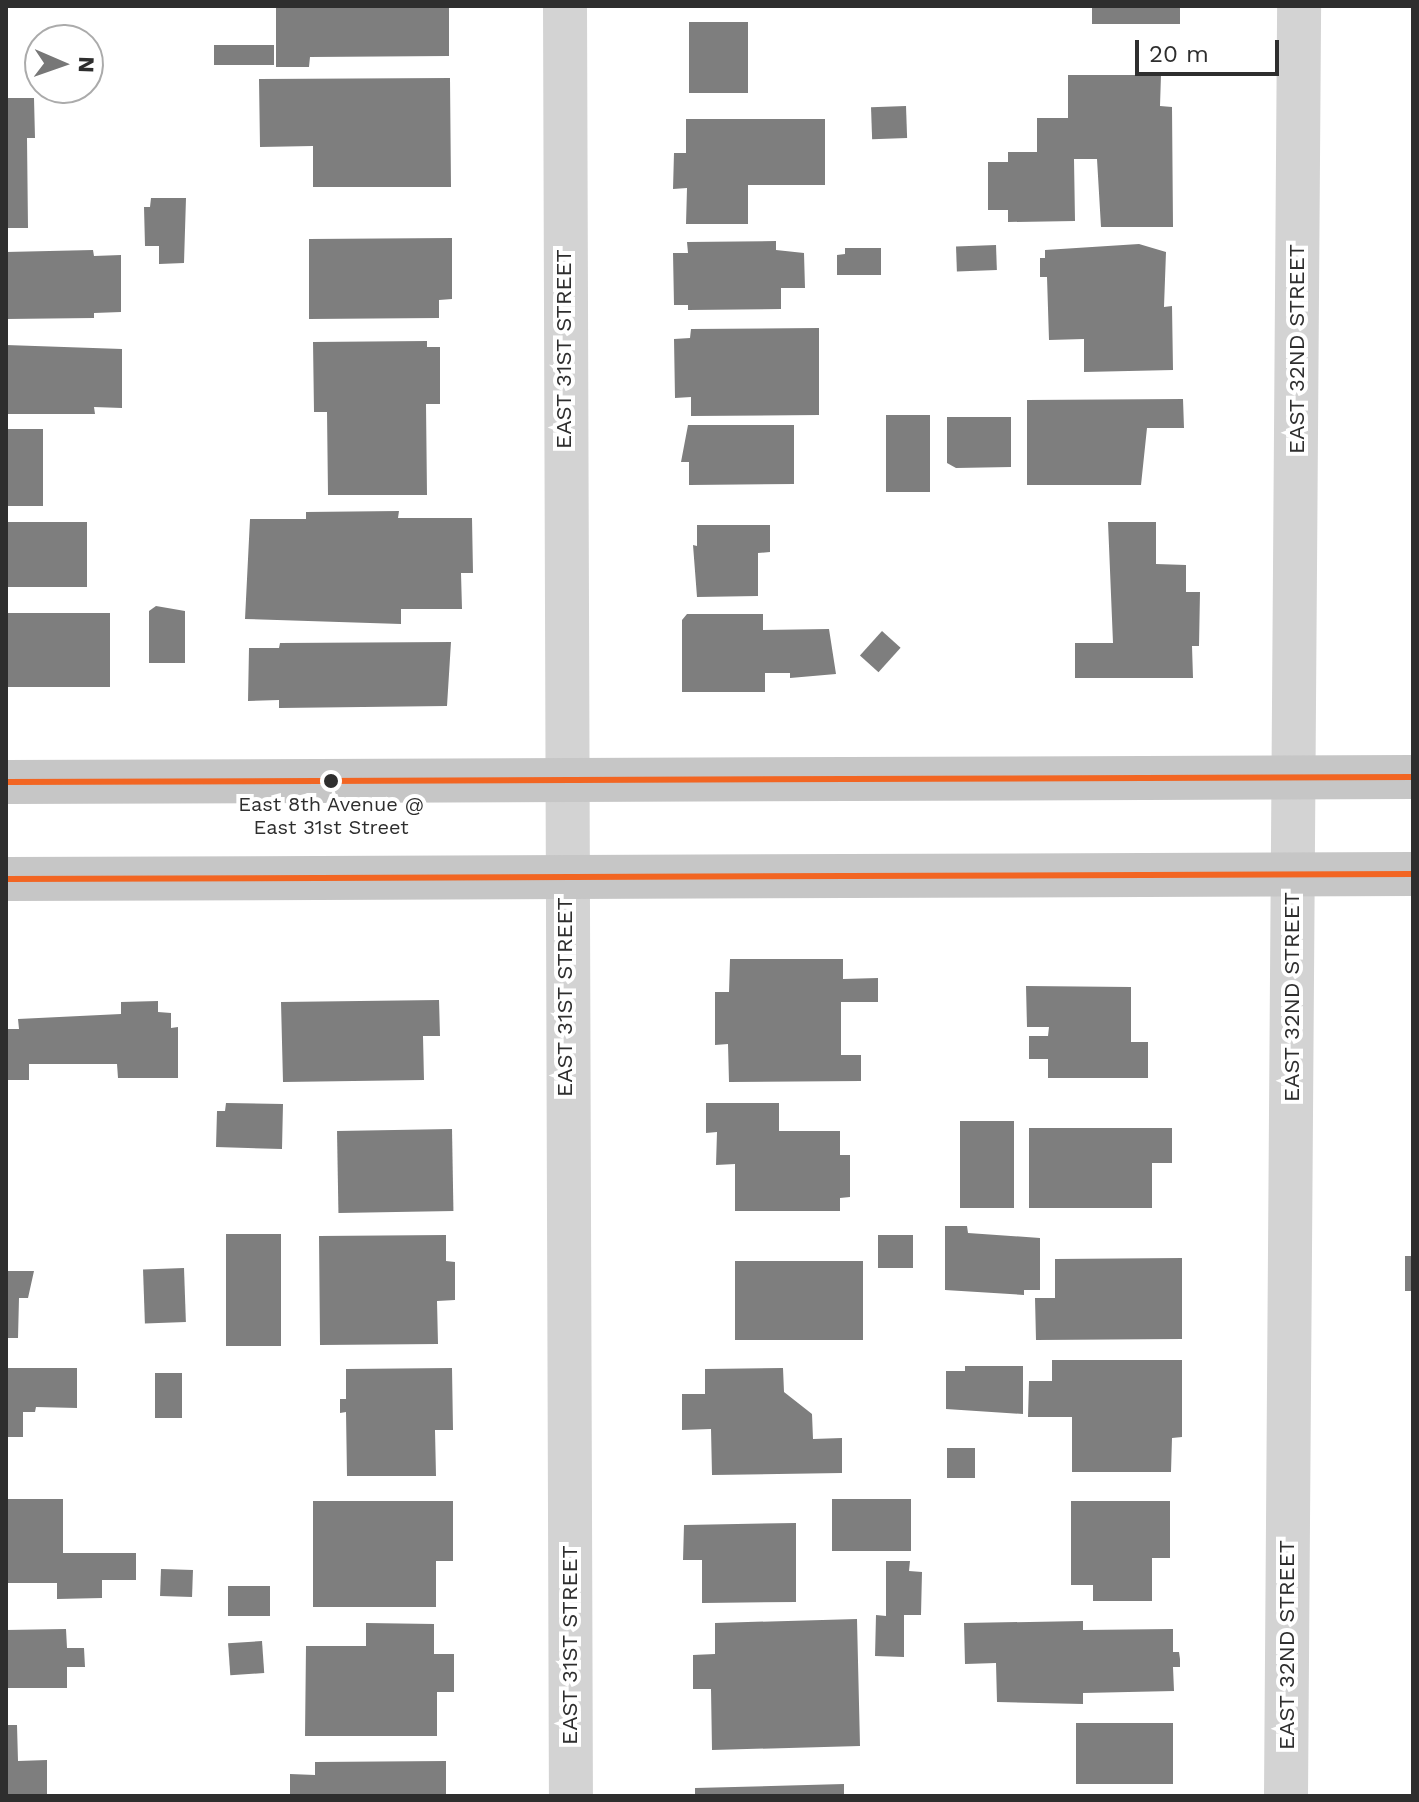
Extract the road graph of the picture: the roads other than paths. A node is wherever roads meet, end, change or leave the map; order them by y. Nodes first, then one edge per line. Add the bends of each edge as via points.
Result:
1 (565, 6) edge
2 (1299, 6) edge
3 (1294, 777) junction
4 (1413, 777) edge
5 (6, 782) edge
6 (564, 782) junction
7 (1413, 874) edge
8 (1293, 875) junction
9 (564, 878) junction
10 (6, 879) edge
11 (571, 1796) edge
12 (1286, 1796) edge

1 - 6 street, EAST 31ST STREET
2 - 3 street, EAST 32ND STREET
3 - 4 main road
3 - 6 main road
3 - 8 street, EAST 32ND STREET
5 - 6 main road
6 - 9 street, EAST 31ST STREET
7 - 8 main road
8 - 9 main road
8 - 12 street, EAST 32ND STREET
9 - 10 main road
9 - 11 street, EAST 31ST STREET

